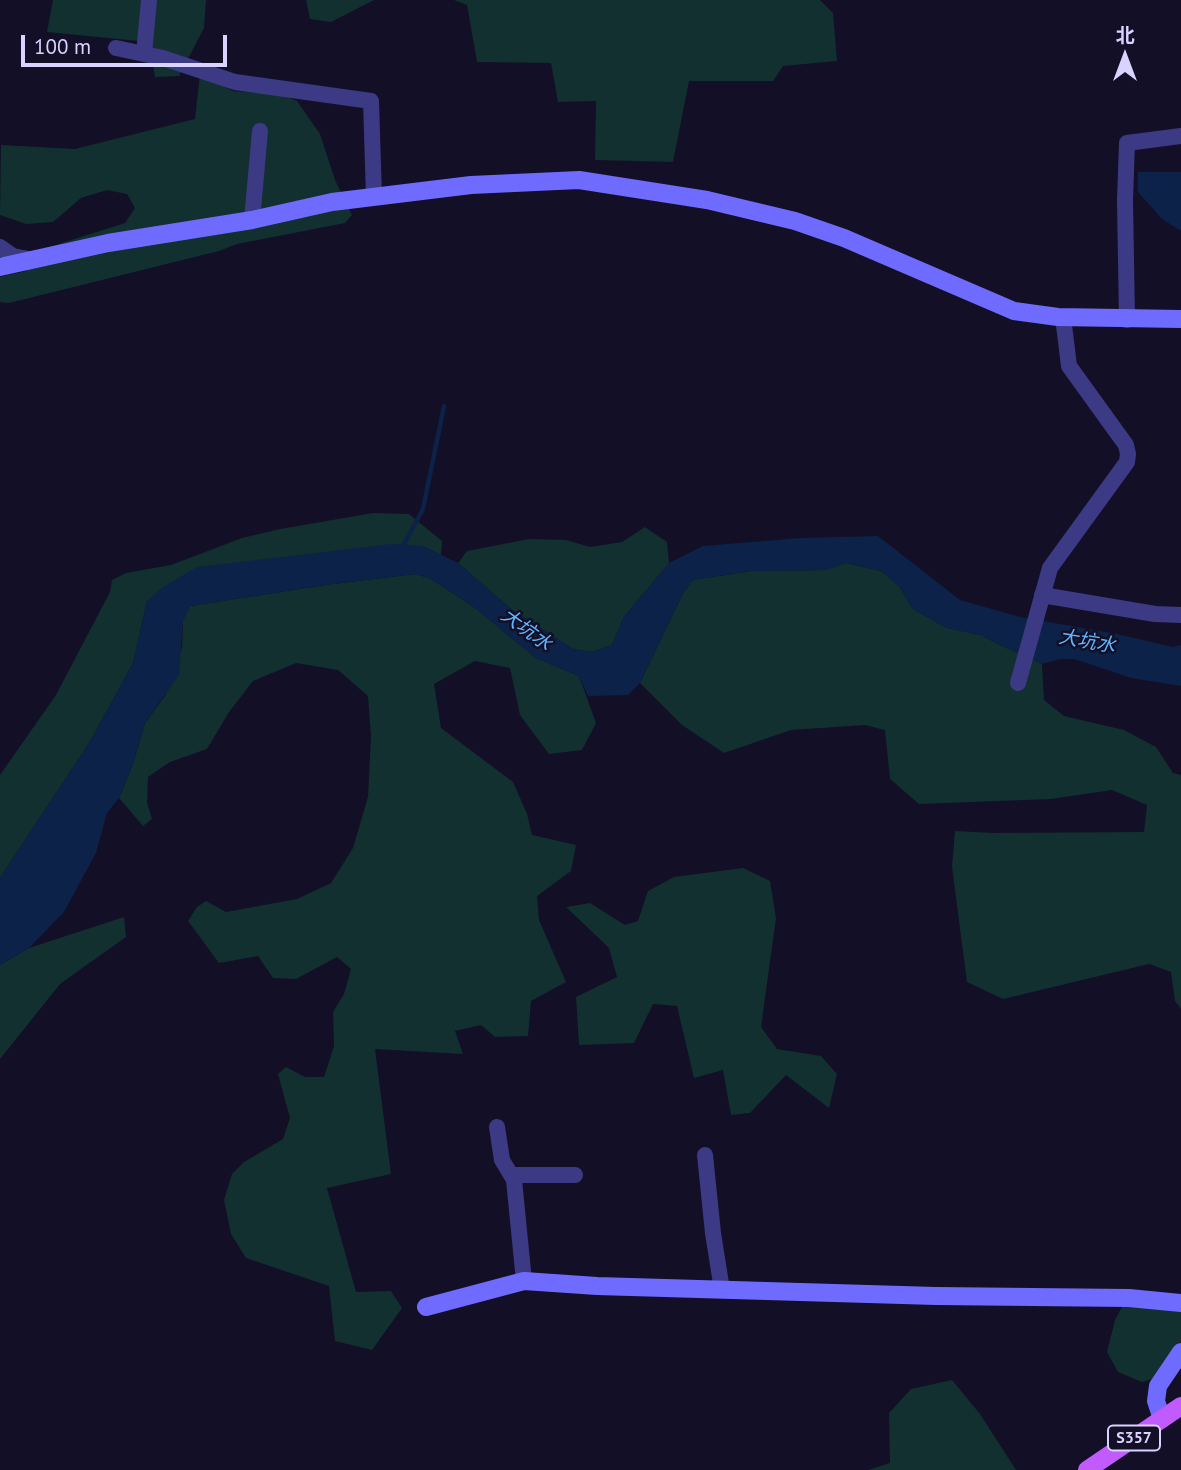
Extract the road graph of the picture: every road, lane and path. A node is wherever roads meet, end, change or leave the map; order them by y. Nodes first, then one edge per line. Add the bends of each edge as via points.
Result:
1 (149, 0) edge
2 (116, 48) dead end
3 (144, 54) junction
4 (261, 131) dead end
5 (1181, 136) edge
6 (374, 197) junction
7 (252, 220) junction
8 (0, 247) edge
9 (36, 260) junction
10 (0, 267) edge
11 (1063, 317) junction
12 (1181, 319) edge
13 (1127, 320) junction
14 (1042, 595) junction
15 (1181, 615) edge
16 (1018, 683) dead end
17 (497, 1127) dead end
18 (705, 1155) dead end
19 (511, 1175) junction
20 (575, 1175) dead end
21 (524, 1281) junction
22 (722, 1290) junction
23 (1181, 1303) edge
24 (426, 1307) dead end
25 (1181, 1352) edge
26 (1181, 1406) edge
27 (1162, 1419) junction
28 (1087, 1470) edge

1 - 3 street
2 - 3 street
3 - 6 street via 235,82 372,101
4 - 7 street
5 - 13 street via 1127,143
6 - 7 street
6 - 11 street via 471,185 579,180 707,200 844,238 1014,311
7 - 9 street via 108,243
8 - 9 street via 13,256
9 - 10 street
11 - 13 street
11 - 14 street via 1069,366 1128,454 1127,462 1050,568
12 - 13 street
14 - 15 street
14 - 16 street
17 - 19 street via 502,1160
18 - 22 street
19 - 20 street
19 - 21 street
21 - 22 street
21 - 24 street
22 - 23 street via 1129,1298
25 - 27 street via 1158,1386 1156,1401
26 - 27 main road, S357
27 - 28 main road, S357

